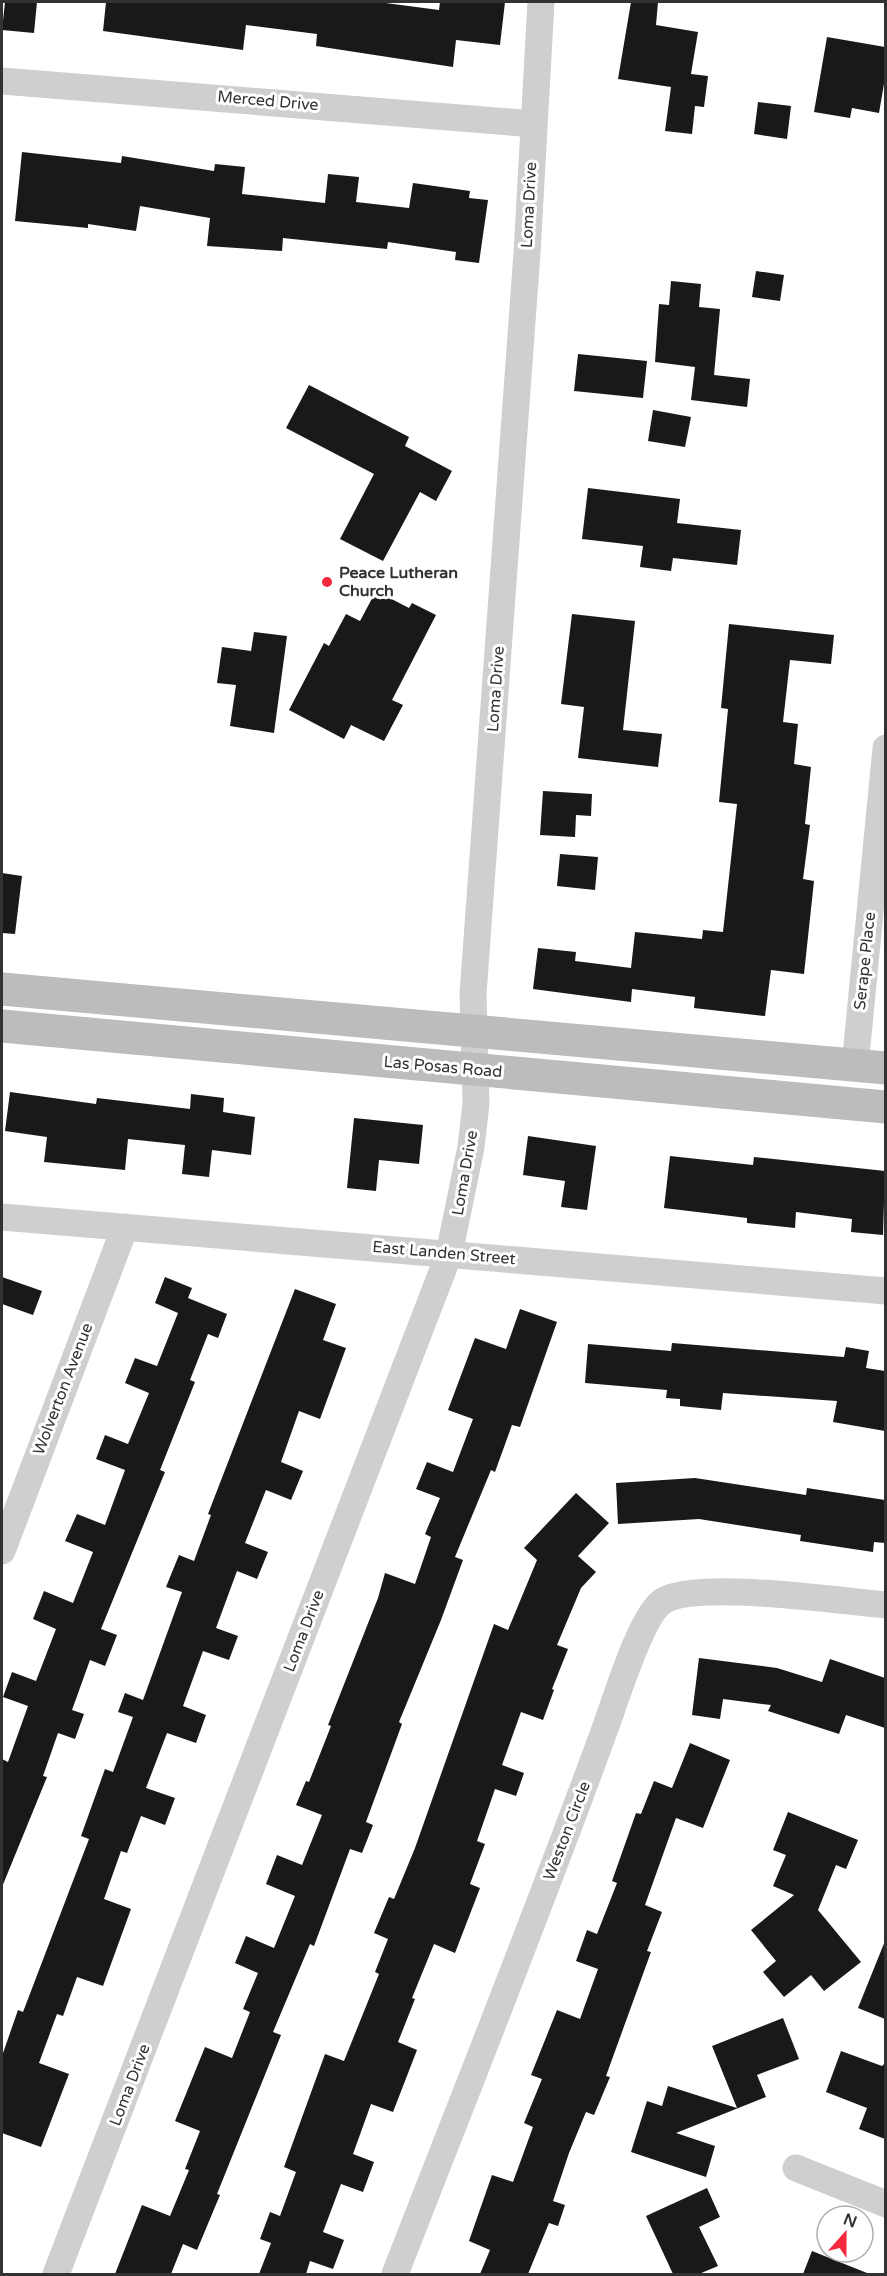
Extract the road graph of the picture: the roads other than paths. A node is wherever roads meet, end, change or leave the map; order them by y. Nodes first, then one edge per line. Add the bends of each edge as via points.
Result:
1 (541, 2) edge
2 (2, 81) edge
3 (534, 124) junction
4 (885, 748) edge
5 (2, 989) edge
6 (2, 1026) edge
7 (474, 1031) junction
8 (870, 1067) edge
9 (475, 1070) junction
10 (885, 1107) edge
11 (2, 1217) edge
12 (125, 1227) junction
13 (449, 1254) junction
14 (885, 1291) edge
15 (2, 1551) edge
16 (885, 1605) edge
17 (795, 2168) dead end
18 (885, 2204) edge
19 (56, 2274) edge
20 (395, 2274) edge

1 - 3 street, Loma Drive
2 - 3 street, Merced Drive
3 - 7 street, Loma Drive via 472,994
4 - 8 street, Serape Place
5 - 7 main road
6 - 9 main road, Las Posas Road
7 - 8 main road
7 - 9 street, Loma Drive
9 - 10 main road, Las Posas Road
9 - 13 street, Loma Drive via 471,1148
11 - 12 street, East Landen Street
12 - 13 street, East Landen Street
12 - 15 street, Wolverton Avenue
13 - 14 street, East Landen Street
13 - 19 street, Loma Drive
16 - 20 street, Weston Circle via 714,1590 678,1594 661,1602 636,1646
17 - 18 street

